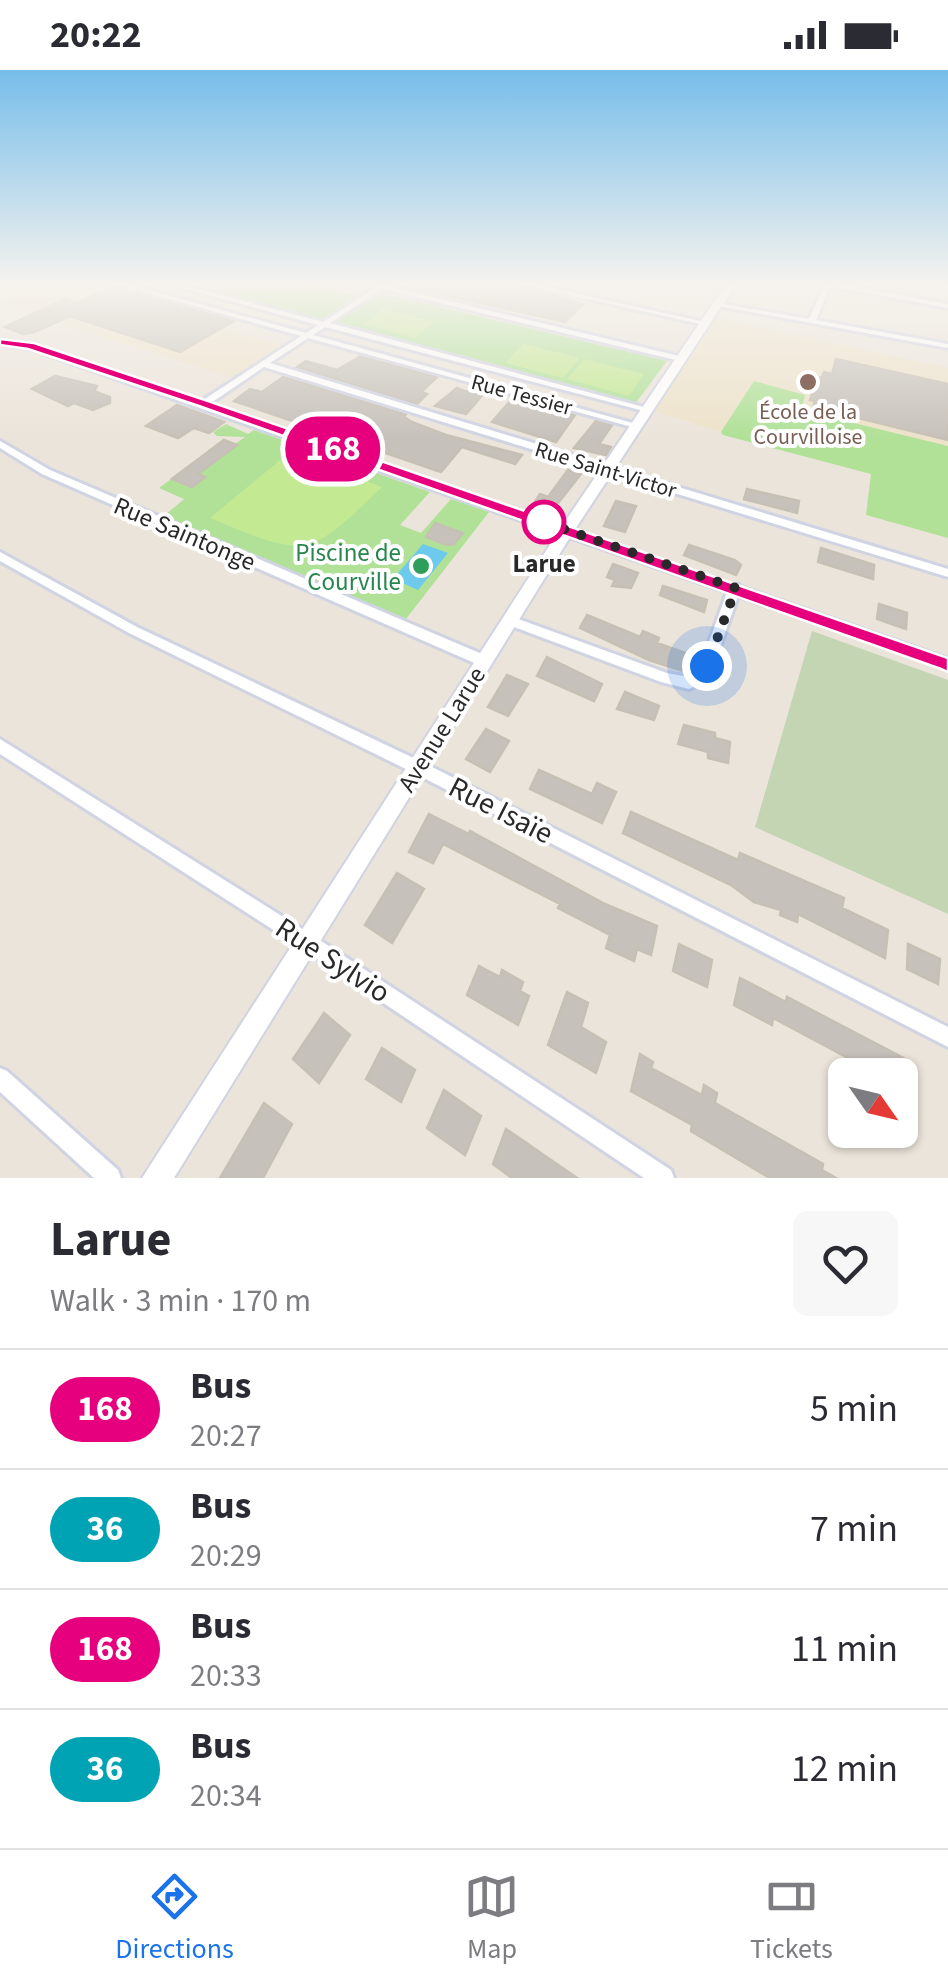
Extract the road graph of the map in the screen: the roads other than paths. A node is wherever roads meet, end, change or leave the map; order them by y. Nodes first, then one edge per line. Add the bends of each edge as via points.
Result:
1 (306, 336) joint
2 (370, 336) edge
3 (586, 336) edge
4 (696, 336) edge
5 (897, 336) edge
6 (0, 342) edge
7 (948, 346) edge
8 (680, 359) junction
9 (264, 364) junction
10 (204, 404) junction
11 (646, 409) junction
12 (635, 425) junction
13 (0, 444) edge
14 (608, 469) junction
15 (567, 530) junction
16 (0, 556) edge
17 (948, 574) edge
18 (736, 588) junction
19 (510, 621) junction
20 (484, 661) junction
21 (948, 664) edge
22 (0, 746) edge
23 (417, 767) junction
24 (306, 941) junction
25 (948, 1037) edge
26 (0, 1078) edge
27 (110, 1178) edge
28 (157, 1178) edge
29 (663, 1178) edge

1 - 9 street
1 - 12 street, Rue Tessier
2 - 11 street
3 - 8 street
4 - 8 street, Avenue Larue
5 - 7 street
6 - 10 street
8 - 11 street, Avenue Larue
9 - 10 street
9 - 14 street, Rue Saint-Victor
10 - 15 street
11 - 12 street, Avenue Larue
12 - 14 street, Avenue Larue
13 - 20 street, Rue Saintonge via 46,472
14 - 15 street, Avenue Larue
14 - 17 street, Rue Saint-Victor
15 - 18 street
15 - 19 street, Avenue Larue
16 - 23 street, Rue Isaïe via 133,630
18 - 19 street via 707,666 689,683
18 - 21 street
19 - 20 street, Avenue Larue
20 - 23 street, Avenue Larue
22 - 24 street, Rue Sylvio
23 - 24 street, Avenue Larue
23 - 25 street, Rue Isaïe
24 - 28 street, Avenue Larue
24 - 29 street, Rue Sylvio
26 - 27 street

